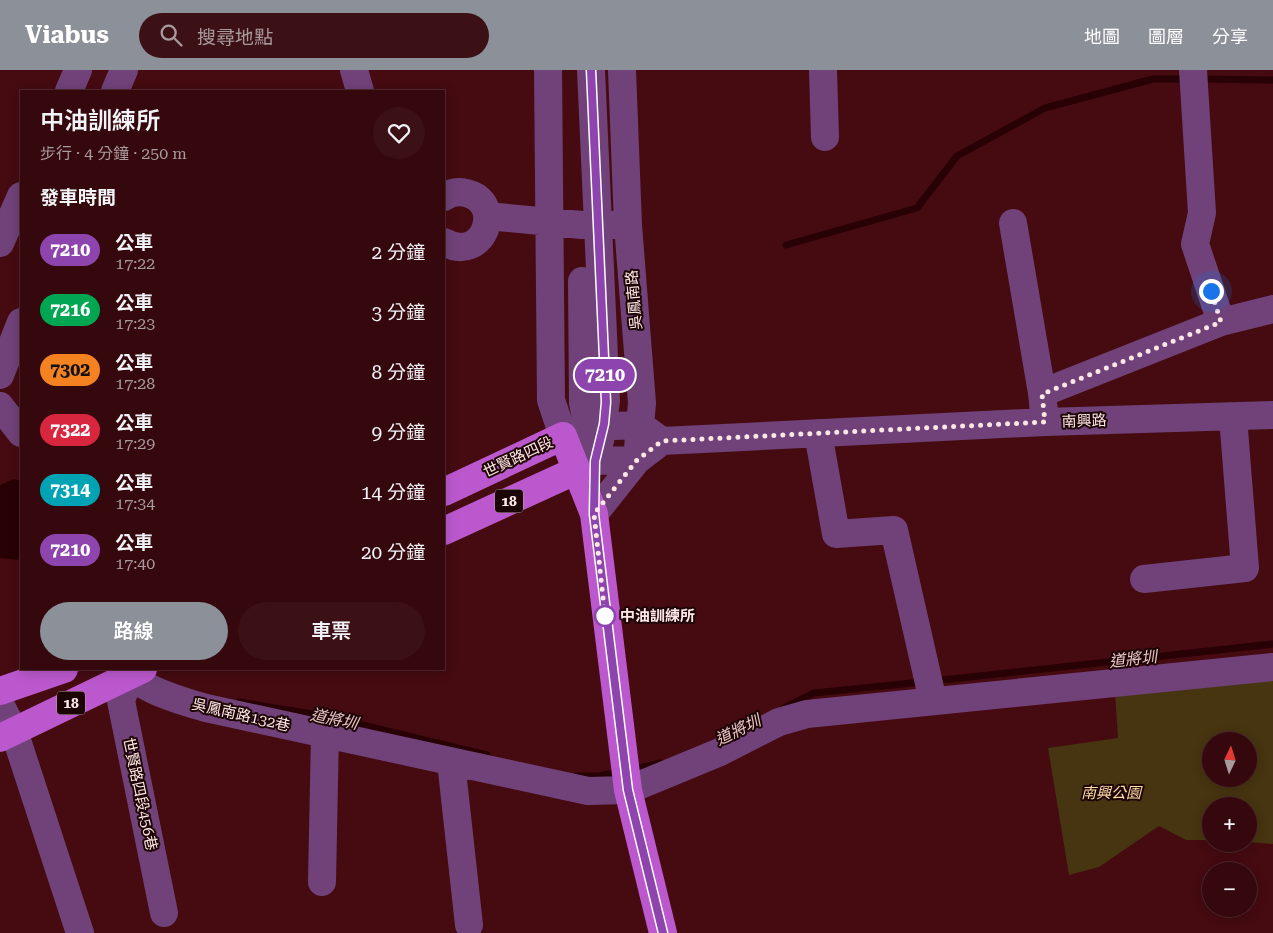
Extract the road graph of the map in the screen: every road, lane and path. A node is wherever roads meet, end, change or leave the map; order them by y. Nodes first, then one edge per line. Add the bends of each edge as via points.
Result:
1 (78, 70) edge
2 (124, 70) edge
3 (354, 70) edge
4 (548, 70) edge
5 (578, 70) edge
6 (591, 70) edge
7 (622, 70) edge
8 (823, 70) edge
9 (1193, 70) edge
10 (68, 90) edge
11 (115, 90) edge
12 (360, 90) edge
13 (825, 137) dead end
14 (445, 196) edge
15 (20, 198) edge
16 (487, 216) junction
17 (549, 221) junction
18 (1013, 223) dead end
19 (628, 225) junction
20 (589, 226) junction
21 (445, 242) edge
22 (0, 243) edge
23 (1273, 309) edge
24 (1221, 322) junction
25 (20, 324) edge
26 (0, 374) edge
27 (1042, 394) junction
28 (0, 406) edge
29 (1273, 415) edge
30 (1233, 416) junction
31 (1045, 422) junction
32 (640, 425) junction
33 (584, 429) junction
34 (20, 432) edge
35 (818, 433) junction
36 (662, 441) junction
37 (637, 460) junction
38 (585, 466) junction
39 (445, 492) edge
40 (594, 514) junction
41 (445, 531) edge
42 (1144, 579) dead end
43 (1273, 667) edge
44 (61, 670) edge
45 (133, 671) edge
46 (5, 690) edge
47 (933, 701) junction
48 (7, 734) edge
49 (325, 734) junction
50 (451, 762) junction
51 (628, 790) junction
52 (322, 882) dead end
53 (164, 913) dead end
54 (469, 925) dead end
55 (80, 933) edge
56 (663, 933) edge

1 - 10 street
2 - 11 street
3 - 12 street
4 - 17 street
5 - 20 street
6 - 20 street
7 - 19 street, 吳鳳南路
8 - 13 street
9 - 24 street via 1202,213 1195,244
14 - 16 street via 454,192 472,194 480,200
15 - 22 street
16 - 17 street
16 - 21 street via 487,226 477,242 459,248
17 - 20 street
17 - 33 street via 551,400
18 - 27 street
19 - 20 street
19 - 32 street, 吳鳳南路 via 642,403
20 - 33 street
23 - 24 street
24 - 27 street
25 - 26 street
27 - 31 street
28 - 34 street
29 - 30 street, 南興路
30 - 31 street, 南興路
30 - 42 street via 1245,568
31 - 35 street, 南興路
32 - 33 street
32 - 36 street
32 - 37 street, 吳鳳南路
33 - 38 main road, 世賢路四段
33 - 38 street
33 - 39 main road, 世賢路四段 / 18
35 - 36 street, 南興路
35 - 47 street via 836,534 894,530
36 - 37 street
37 - 38 street
37 - 40 street
38 - 40 main road
38 - 41 main road, 18
40 - 51 main road
43 - 47 street
44 - 46 main road, 18
45 - 48 main road, 18
45 - 49 street, 吳鳳南路132巷 via 164,696
45 - 53 street, 世賢路四段456巷 via 121,701
46 - 48 street
47 - 51 street via 816,713 779,722 720,752
48 - 55 street
49 - 50 street, 吳鳳南路132巷
49 - 52 street
50 - 51 street, 吳鳳南路132巷 via 588,791
50 - 54 street
51 - 56 main road

